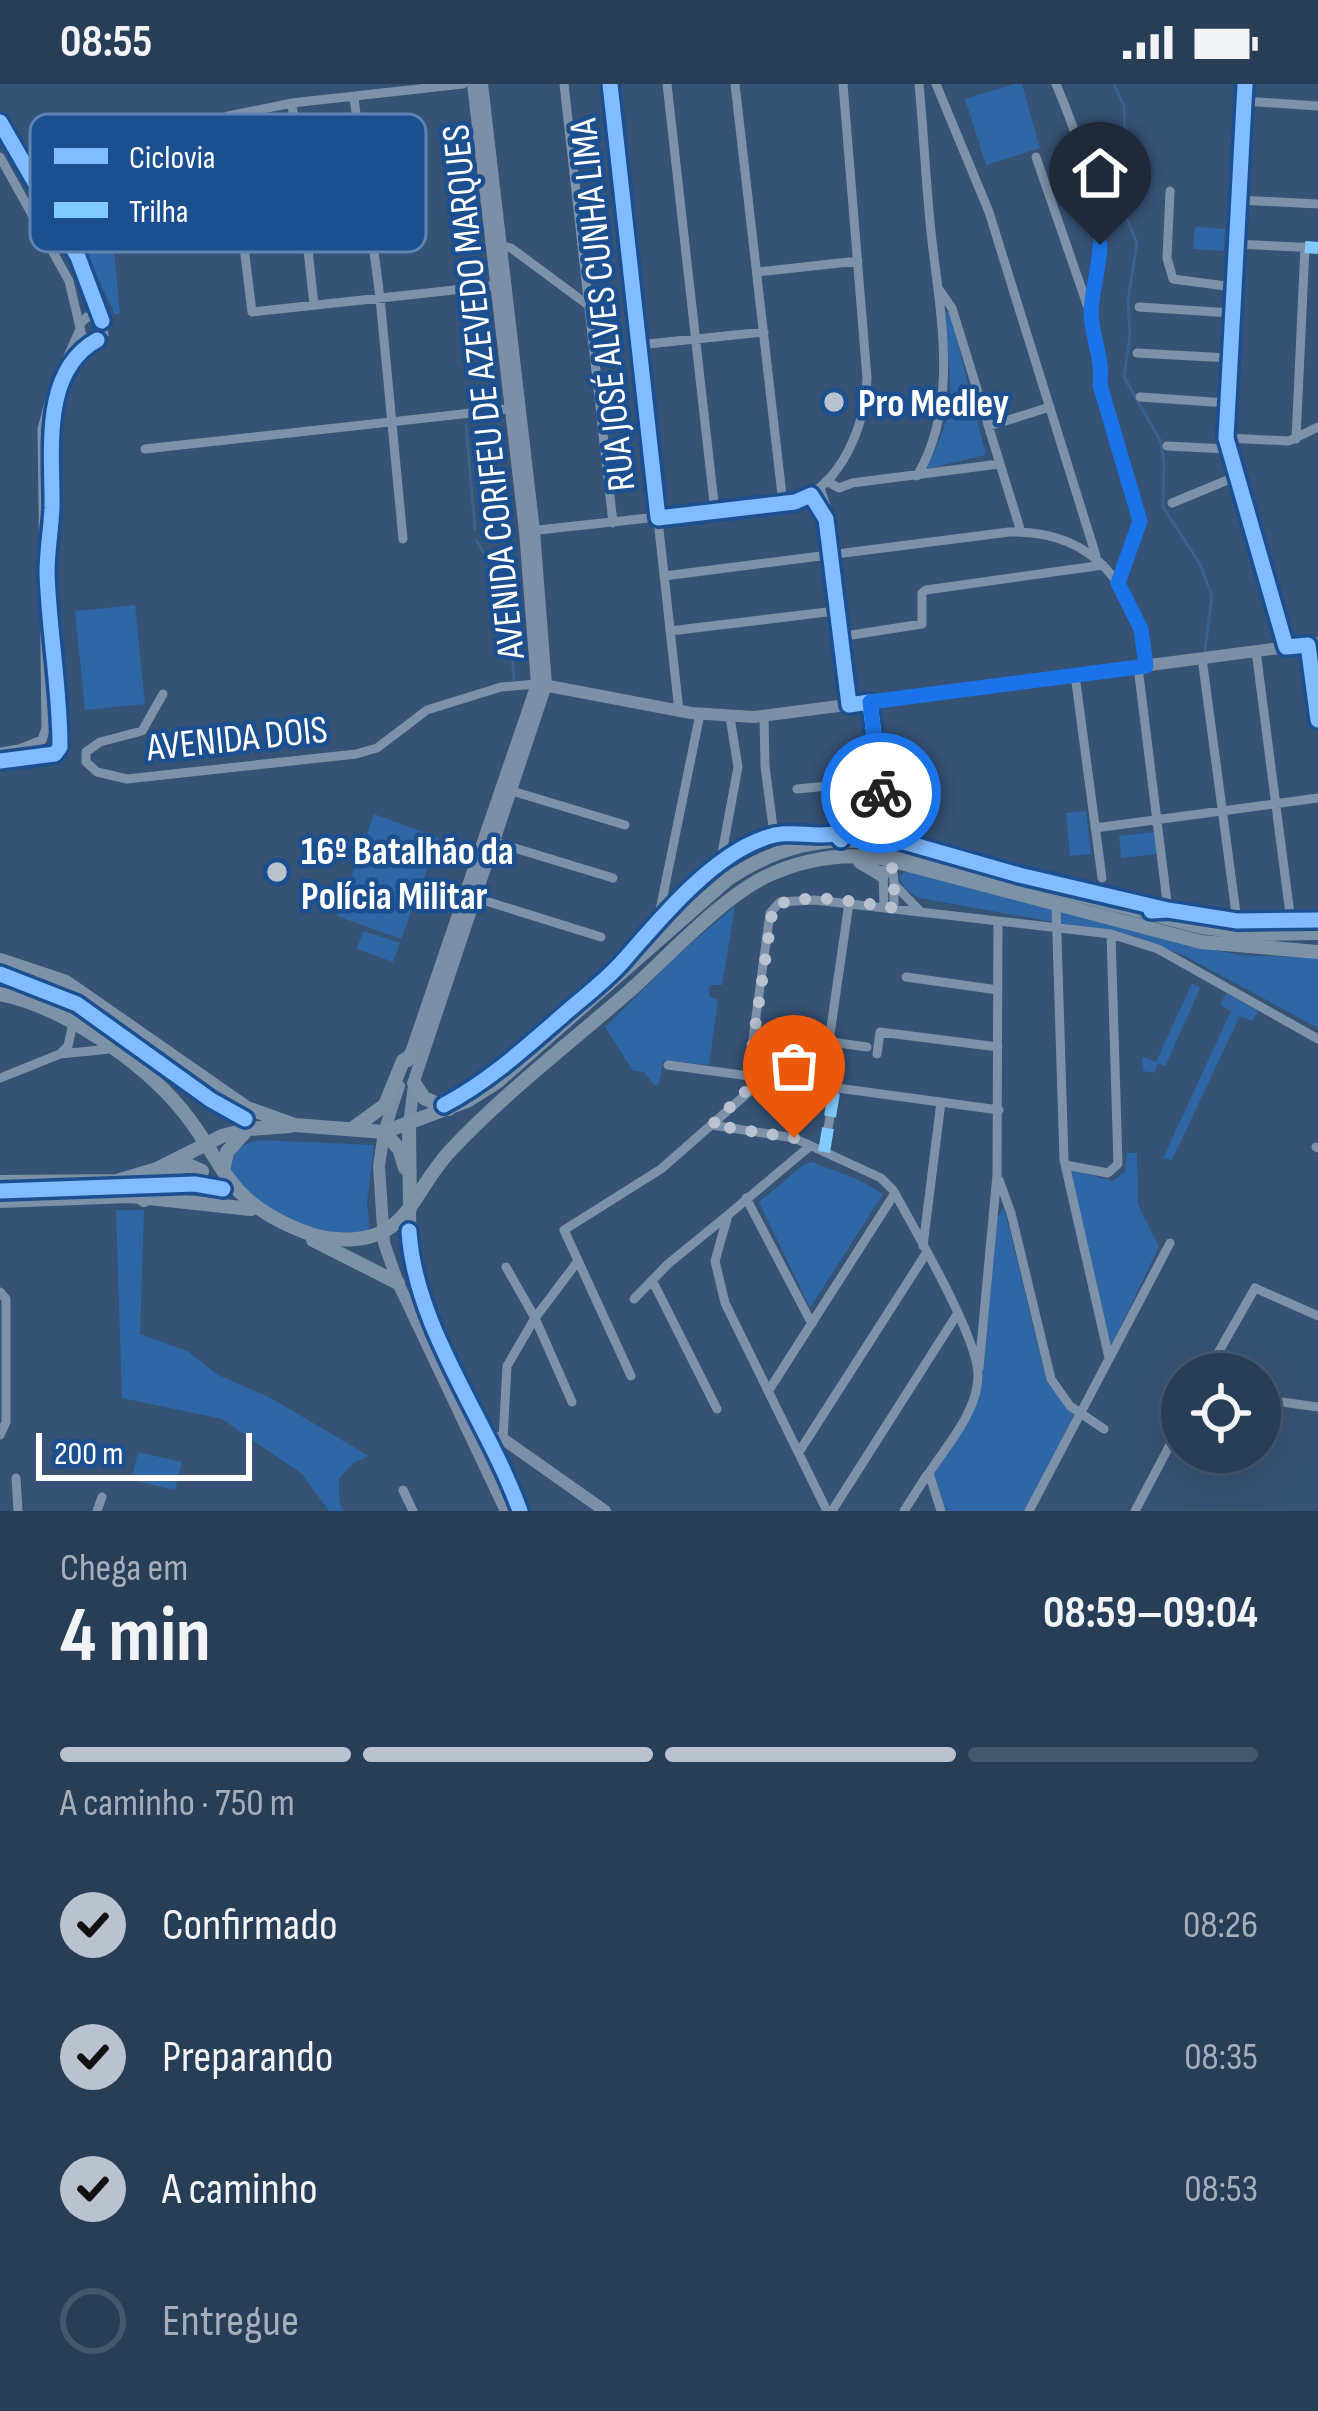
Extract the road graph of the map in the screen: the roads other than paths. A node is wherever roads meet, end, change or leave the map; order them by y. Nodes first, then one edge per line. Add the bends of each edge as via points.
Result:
1 (463, 84) edge
2 (477, 84) edge
3 (564, 84) edge
4 (610, 84) edge
5 (667, 84) edge
6 (735, 84) edge
7 (843, 84) edge
8 (920, 84) edge
9 (936, 84) edge
10 (1056, 84) edge
11 (1245, 84) edge
12 (354, 98) junction
13 (1244, 101) junction
14 (292, 103) junction
15 (1318, 106) edge
16 (238, 114) edge
17 (293, 114) edge
18 (356, 114) edge
19 (0, 122) edge
20 (0, 157) edge
21 (1036, 157) dead end
22 (30, 174) edge
23 (1170, 191) dead end
24 (1238, 200) junction
25 (1318, 204) edge
26 (30, 209) edge
27 (1235, 244) junction
28 (496, 245) junction
29 (1312, 248) edge
30 (55, 252) edge
31 (75, 252) edge
32 (245, 252) edge
33 (308, 252) edge
34 (374, 252) edge
35 (858, 261) junction
36 (758, 272) junction
37 (501, 285) junction
38 (1233, 287) junction
39 (938, 288) junction
40 (380, 298) junction
41 (314, 305) junction
42 (588, 305) junction
43 (1139, 307) dead end
44 (1090, 313) junction
45 (1231, 313) junction
46 (102, 321) junction
47 (81, 326) junction
48 (764, 332) junction
49 (695, 339) junction
50 (98, 340) junction
51 (638, 345) junction
52 (1136, 352) dead end
53 (1229, 358) junction
54 (1140, 397) dead end
55 (1227, 403) junction
56 (1050, 407) junction
57 (515, 408) junction
58 (393, 420) junction
59 (989, 426) junction
60 (1318, 427) edge
61 (1296, 439) junction
62 (1226, 444) junction
63 (1167, 446) dead end
64 (145, 449) dead end
65 (999, 464) junction
66 (916, 476) junction
67 (1234, 477) junction
68 (824, 487) junction
69 (1172, 503) dead end
70 (784, 504) junction
71 (715, 512) junction
72 (658, 518) junction
73 (613, 523) junction
74 (529, 531) junction
75 (1021, 532) junction
76 (403, 539) dead end
77 (829, 555) junction
78 (1099, 561) junction
79 (664, 576) junction
80 (1118, 583) junction
81 (835, 611) junction
82 (670, 631) junction
83 (839, 637) junction
84 (1313, 644) edge
85 (1286, 647) junction
86 (1256, 652) junction
87 (1202, 658) junction
88 (1142, 666) junction
89 (1075, 675) junction
90 (541, 684) junction
91 (163, 694) dead end
92 (870, 702) junction
93 (849, 705) junction
94 (679, 711) junction
95 (700, 714) junction
96 (764, 716) junction
97 (730, 717) junction
98 (1318, 720) edge
99 (43, 739) junction
100 (60, 743) junction
101 (0, 752) edge
102 (50, 755) junction
103 (0, 761) edge
104 (880, 782) junction
105 (797, 789) dead end
106 (512, 791) junction
107 (1318, 799) edge
108 (1276, 805) junction
109 (1223, 812) junction
110 (1159, 820) junction
111 (625, 825) dead end
112 (1095, 828) junction
113 (802, 831) dead end
114 (774, 835) junction
115 (495, 842) junction
116 (887, 852) junction
117 (831, 857) junction
118 (720, 864) junction
119 (910, 866) junction
120 (613, 878) dead end
121 (1102, 878) dead end
122 (888, 881) junction
123 (1079, 896) junction
124 (476, 898) junction
125 (849, 903) junction
126 (863, 904) junction
127 (1056, 905) junction
128 (889, 907) junction
129 (920, 910) junction
130 (1168, 910) junction
131 (1145, 912) junction
132 (658, 920) junction
133 (1318, 920) edge
134 (998, 921) junction
135 (1237, 921) junction
136 (1291, 922) junction
137 (1056, 928) junction
138 (1318, 933) edge
139 (1111, 934) junction
140 (601, 937) dead end
141 (637, 943) dead end
142 (1318, 952) edge
143 (0, 960) edge
144 (906, 977) dead end
145 (998, 991) junction
146 (0, 994) edge
147 (73, 1024) junction
148 (754, 1031) junction
149 (1318, 1039) edge
150 (830, 1041) junction
151 (998, 1047) junction
152 (110, 1048) junction
153 (60, 1054) junction
154 (410, 1056) junction
155 (668, 1065) dead end
156 (754, 1077) junction
157 (0, 1078) edge
158 (414, 1082) junction
159 (835, 1088) junction
160 (941, 1102) junction
161 (449, 1109) junction
162 (998, 1110) junction
163 (409, 1124) junction
164 (295, 1125) junction
165 (712, 1125) junction
166 (249, 1129) junction
167 (351, 1130) junction
168 (384, 1132) junction
169 (205, 1144) junction
170 (810, 1147) junction
171 (824, 1152) junction
172 (1065, 1165) junction
173 (223, 1171) junction
174 (997, 1175) junction
175 (409, 1179) junction
176 (117, 1181) junction
177 (0, 1182) edge
178 (895, 1192) junction
179 (746, 1198) junction
180 (144, 1200) junction
181 (0, 1201) edge
182 (410, 1209) junction
183 (257, 1210) junction
184 (728, 1215) junction
185 (382, 1234) junction
186 (1170, 1243) dead end
187 (925, 1249) junction
188 (578, 1261) junction
189 (506, 1267) dead end
190 (652, 1280) junction
191 (398, 1283) junction
192 (0, 1292) edge
193 (634, 1299) dead end
194 (956, 1316) junction
195 (1318, 1316) edge
196 (535, 1318) junction
197 (812, 1324) junction
198 (967, 1337) junction
199 (982, 1337) junction
200 (1219, 1353) edge
201 (1109, 1358) junction
202 (978, 1373) junction
203 (631, 1376) dead end
204 (769, 1390) junction
205 (572, 1402) dead end
206 (1281, 1402) edge
207 (1318, 1407) edge
208 (717, 1409) dead end
209 (1079, 1414) junction
210 (1103, 1429) dead end
211 (0, 1436) edge
212 (495, 1442) junction
213 (476, 1445) junction
214 (799, 1452) junction
215 (1161, 1462) edge
216 (929, 1473) junction
217 (16, 1478) dead end
218 (404, 1490) dead end
219 (102, 1497) dead end
220 (507, 1508) edge
221 (18, 1511) edge
222 (97, 1511) edge
223 (413, 1511) edge
224 (605, 1511) edge
225 (830, 1511) edge
226 (904, 1511) edge
227 (940, 1511) edge
228 (1029, 1511) edge
229 (1135, 1511) edge

1 - 12 street
2 - 28 main road, AVENIDA CORIFEU DE AZEVEDO MARQUES
3 - 42 street
4 - 51 street, RUA JOSÉ ALVES CUNHA LIMA
5 - 49 street
6 - 36 street
7 - 35 street
8 - 39 street
9 - 56 street via 989,212
10 - 44 street via 1084,156 1100,245
11 - 13 street
12 - 14 street
12 - 18 street
13 - 15 street
13 - 24 street
14 - 16 street
14 - 17 street
19 - 22 street
20 - 26 street
21 - 44 street
23 - 38 street via 1173,279
24 - 25 street
24 - 27 street
27 - 29 street
27 - 38 street
28 - 37 main road, AVENIDA CORIFEU DE AZEVEDO MARQUES
28 - 42 street
29 - 61 street
30 - 47 street
31 - 46 street
32 - 41 street via 252,312
33 - 41 street
34 - 40 street
35 - 36 street
35 - 68 street via 867,395 853,442
36 - 48 street
37 - 40 street
37 - 57 main road, AVENIDA CORIFEU DE AZEVEDO MARQUES
38 - 45 street
39 - 59 street via 952,308
39 - 66 street via 943,392 935,437
40 - 41 street
40 - 58 street
42 - 73 street
43 - 45 street
44 - 80 street via 1100,385 1140,521
45 - 53 street
46 - 47 street via 91,316
46 - 50 street
47 - 50 street via 85,338
47 - 99 street via 42,429 49,707
48 - 49 street
48 - 70 street
49 - 51 street
49 - 71 street
50 - 100 street via 74,361 49,445 47,570
51 - 72 street, RUA JOSÉ ALVES CUNHA LIMA
52 - 53 street
53 - 55 street
54 - 55 street
55 - 62 street
56 - 59 street
56 - 78 street
57 - 58 street
57 - 74 main road, AVENIDA CORIFEU DE AZEVEDO MARQUES
58 - 64 street
58 - 76 street
59 - 65 street
60 - 61 street
61 - 62 street
62 - 63 street
62 - 67 street
65 - 66 street
65 - 75 street
66 - 68 street
67 - 69 street
67 - 85 street
68 - 70 street
68 - 77 street
70 - 71 street
71 - 72 street
72 - 73 street
72 - 79 street, RUA JOSÉ ALVES CUNHA LIMA
73 - 74 street
74 - 90 main road, AVENIDA CORIFEU DE AZEVEDO MARQUES
75 - 77 street
75 - 78 street via 1052,536
77 - 79 street
77 - 81 street
78 - 80 street
78 - 83 street via 930,589 922,593 922,625
79 - 82 street, RUA JOSÉ ALVES CUNHA LIMA
80 - 88 street via 1141,629
81 - 82 street
81 - 83 street
82 - 94 street, RUA JOSÉ ALVES CUNHA LIMA
83 - 93 street
84 - 85 main road
84 - 98 street
85 - 86 main road
86 - 87 main road
86 - 108 street
87 - 88 main road
87 - 109 street
88 - 89 main road
88 - 110 street
89 - 92 main road
89 - 112 street
90 - 91 street, AVENIDA DOIS via 501,687 428,710 377,748 318,761 127,779 90,766 83,758 89,748 142,730
90 - 94 main road
90 - 106 main road, AVENIDA CORIFEU DE AZEVEDO MARQUES
90 - 154 main road, AVENIDA CORIFEU DE AZEVEDO MARQUES
92 - 93 main road
92 - 104 street
93 - 96 main road
94 - 95 main road
95 - 97 main road
95 - 132 street
96 - 97 main road
96 - 114 street
97 - 118 street via 739,767
99 - 100 street
99 - 101 street
99 - 102 street via 41,750
100 - 102 street
102 - 103 street
104 - 105 street
104 - 116 street
106 - 111 street
106 - 115 main road, AVENIDA CORIFEU DE AZEVEDO MARQUES
107 - 108 street
108 - 109 street
108 - 136 street
109 - 110 street
109 - 135 street
110 - 112 street
110 - 130 street
112 - 121 street
113 - 114 street
114 - 118 street
115 - 120 street
115 - 124 main road, AVENIDA CORIFEU DE AZEVEDO MARQUES
116 - 117 highway
116 - 119 highway
116 - 122 street
116 - 123 highway
116 - 161 highway via 841,840 744,868 497,1082
117 - 122 highway via 872,866
117 - 182 highway via 770,874 724,906 449,1151
118 - 132 street
119 - 122 highway
119 - 127 highway
122 - 126 street
122 - 128 street
122 - 129 street
123 - 127 highway
123 - 131 highway
124 - 140 street
124 - 158 main road, AVENIDA CORIFEU DE AZEVEDO MARQUES
125 - 126 street
125 - 148 street via 789,901 770,913
125 - 150 street
126 - 128 street
127 - 137 street
127 - 142 highway via 1230,947
128 - 129 street
129 - 134 street
130 - 131 street
130 - 135 street
131 - 138 highway via 1228,932
132 - 141 street
133 - 136 street
134 - 137 street
134 - 145 street
135 - 136 street
137 - 139 street
137 - 172 street
139 - 149 street via 1158,949
139 - 172 street via 1118,1164 1108,1172
143 - 164 highway via 66,982 234,1101
144 - 145 street
145 - 151 street
146 - 147 highway
147 - 152 highway
147 - 153 street
148 - 150 street
148 - 156 street
150 - 151 street via 872,1050 880,1032
151 - 162 street
152 - 153 street
152 - 169 highway via 167,1094
153 - 157 street
154 - 167 highway via 383,1107
154 - 168 main road, AVENIDA CORIFEU DE AZEVEDO MARQUES
155 - 156 street
156 - 159 street
156 - 165 street
158 - 161 highway via 429,1102
158 - 163 main road, AVENIDA CORIFEU DE AZEVEDO MARQUES
159 - 160 street
159 - 171 street
160 - 162 street
160 - 187 street
161 - 163 highway
162 - 174 street
163 - 168 highway
163 - 175 highway, AVENIDA CORIFEU DE AZEVEDO MARQUES
164 - 166 highway
164 - 167 highway
165 - 170 street
165 - 188 street via 661,1169 564,1230
166 - 169 highway
166 - 173 highway via 227,1152
167 - 168 highway
168 - 175 highway
168 - 185 main road, AVENIDA CORIFEU DE AZEVEDO MARQUES
169 - 173 highway
169 - 176 highway
170 - 171 street
170 - 179 street
171 - 178 street
172 - 201 street
173 - 183 highway
174 - 199 street
174 - 209 street via 1051,1379
175 - 182 highway, AVENIDA CORIFEU DE AZEVEDO MARQUES
176 - 177 highway
176 - 180 highway via 141,1185 188,1166 202,1172 198,1185
178 - 187 street
178 - 197 street
179 - 184 street
179 - 197 street
180 - 181 highway
180 - 183 highway
182 - 185 highway
182 - 212 main road, AVENIDA CORIFEU DE AZEVEDO MARQUES via 421,1296
183 - 185 highway via 319,1237
183 - 191 highway
184 - 190 street
184 - 204 street via 715,1261 719,1290
185 - 191 main road, AVENIDA CORIFEU DE AZEVEDO MARQUES
186 - 201 street
187 - 194 street
187 - 214 street
188 - 196 street
188 - 203 street
189 - 196 street
190 - 193 street
190 - 208 street
191 - 213 main road, AVENIDA CORIFEU DE AZEVEDO MARQUES
192 - 211 street
194 - 198 street
194 - 225 street
195 - 200 street via 1255,1288
196 - 205 street
196 - 212 street via 507,1366
197 - 204 street
198 - 199 street
198 - 202 street
199 - 202 street
201 - 209 street
202 - 216 street via 963,1420
204 - 214 street
206 - 207 street
209 - 210 street
209 - 228 street
212 - 213 main road
212 - 220 main road, AVENIDA CORIFEU DE AZEVEDO MARQUES
212 - 224 main road
213 - 220 main road, AVENIDA CORIFEU DE AZEVEDO MARQUES
214 - 225 street
215 - 229 street
216 - 226 street
216 - 227 street
217 - 221 street
218 - 223 street
219 - 222 street

